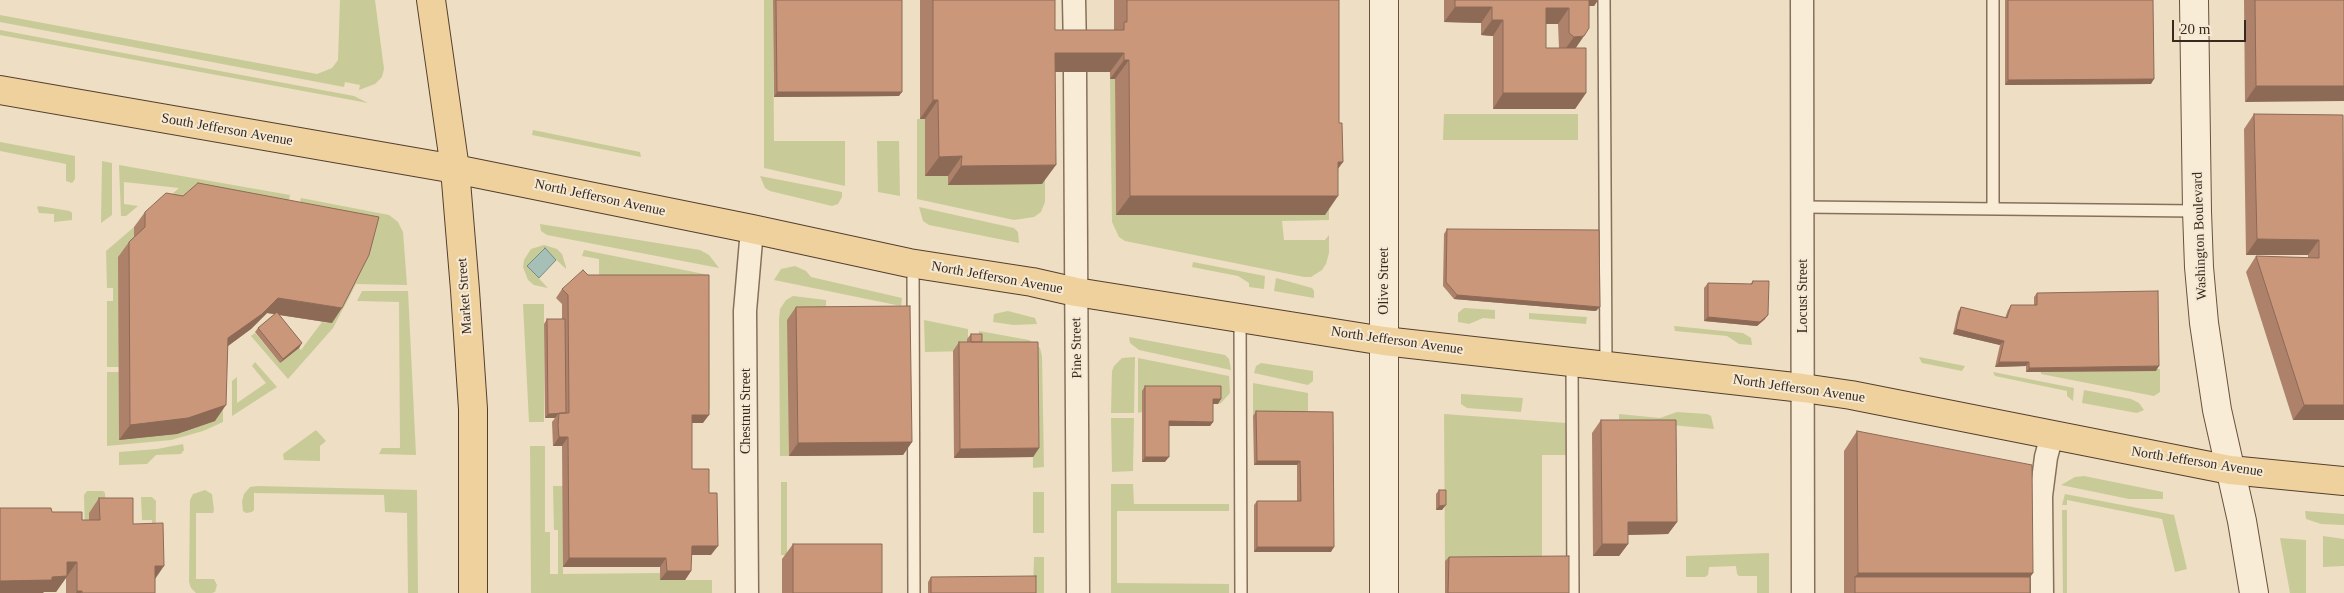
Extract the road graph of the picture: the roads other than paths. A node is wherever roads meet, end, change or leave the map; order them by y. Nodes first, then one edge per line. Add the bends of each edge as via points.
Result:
1 (431, 0) edge
2 (1074, 0) edge
3 (1384, 0) edge
4 (1604, 0) edge
5 (1802, 0) edge
6 (1993, 0) edge
7 (2194, 0) edge
8 (1074, 50) edge
9 (1075, 72) edge
10 (0, 90) edge
11 (455, 169) junction
12 (1803, 207) junction
13 (1993, 209) junction
14 (2197, 211) junction
15 (752, 229) junction
16 (913, 264) junction
17 (1076, 292) junction
18 (1240, 318) junction
19 (1384, 341) junction
20 (1572, 362) junction
21 (1606, 366) junction
22 (1803, 388) junction
23 (2052, 435) junction
24 (2230, 470) junction
25 (2344, 482) edge
26 (473, 593) edge
27 (747, 593) edge
28 (914, 593) edge
29 (1078, 593) edge
30 (1241, 593) edge
31 (1384, 593) edge
32 (1573, 593) edge
33 (1803, 593) edge
34 (2042, 593) edge
35 (2254, 593) edge

1 - 11 main road, Market Street
2 - 8 street
3 - 19 main road, Olive Street
4 - 21 lane
5 - 12 street, Locust Street
6 - 13 lane
7 - 14 main road, Washington Boulevard
9 - 17 street, Pine Street
10 - 11 main road, South Jefferson Avenue
11 - 15 main road, North Jefferson Avenue
11 - 26 main road, Market Street via 473,409
12 - 13 lane
12 - 22 street, Locust Street
13 - 14 lane
14 - 24 main road, Washington Boulevard via 2204,323
15 - 16 main road, North Jefferson Avenue
15 - 27 street, Chestnut Street via 746,311
16 - 17 main road, North Jefferson Avenue
16 - 28 lane
17 - 18 main road, North Jefferson Avenue
17 - 29 street, Pine Street
18 - 19 main road, North Jefferson Avenue
18 - 30 lane
19 - 20 main road, North Jefferson Avenue
19 - 31 main road, Olive Street
20 - 21 main road, North Jefferson Avenue
20 - 32 lane
21 - 22 main road, North Jefferson Avenue
22 - 23 main road, North Jefferson Avenue
22 - 33 street, Locust Street
23 - 24 main road, North Jefferson Avenue
23 - 34 street via 2041,496
24 - 25 main road, North Jefferson Avenue
24 - 35 main road, Washington Boulevard

